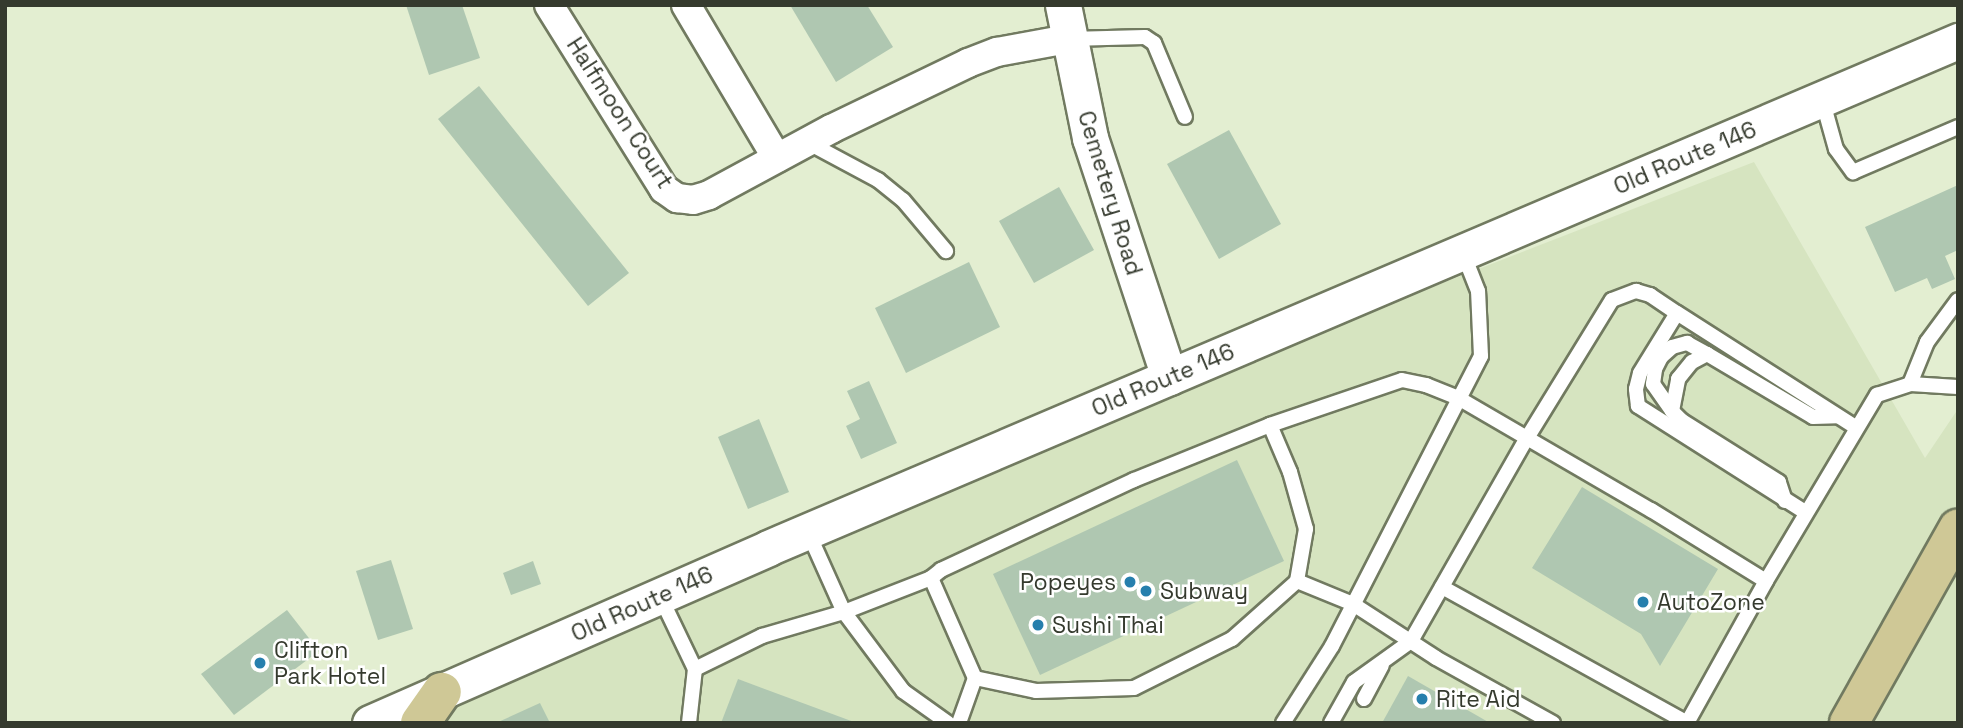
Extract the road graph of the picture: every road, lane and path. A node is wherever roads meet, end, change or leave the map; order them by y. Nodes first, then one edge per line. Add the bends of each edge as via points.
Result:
1 (549, 5) edge
2 (686, 5) edge
3 (1066, 22) edge
4 (1958, 41) edge
5 (1822, 99) junction
6 (1185, 117) dead end
7 (1958, 127) edge
8 (807, 142) junction
9 (778, 158) junction
10 (946, 251) dead end
11 (1462, 253) junction
12 (1958, 300) edge
13 (1677, 313) junction
14 (1707, 354) junction
15 (1169, 377) junction
16 (1910, 384) junction
17 (1958, 387) edge
18 (1460, 399) junction
19 (1672, 411) junction
20 (1837, 416) junction
21 (1270, 425) junction
22 (1855, 427) junction
23 (1527, 438) junction
24 (1785, 501) junction
25 (1805, 512) junction
26 (1958, 529) edge
27 (808, 532) junction
28 (931, 578) junction
29 (1297, 581) junction
30 (1766, 581) junction
31 (1442, 587) junction
32 (660, 596) junction
33 (1353, 604) junction
34 (844, 612) junction
35 (1411, 641) junction
36 (1384, 660) junction
37 (695, 668) junction
38 (975, 678) junction
39 (442, 692) junction
40 (1364, 699) dead end
41 (370, 723) edge
42 (420, 723) edge
43 (689, 723) edge
44 (948, 723) edge
45 (959, 723) edge
46 (1283, 723) edge
47 (1331, 723) edge
48 (1553, 723) edge
49 (1687, 723) edge
50 (1849, 723) edge

1 - 9 street, Halfmoon Court via 664,189 677,198 693,200 709,194
2 - 9 street
3 - 6 lane via 1145,37 1154,43
3 - 8 street, Halfmoon Court via 968,63
3 - 15 street, Cemetery Road via 1090,138
4 - 5 street, Old Route 146
5 - 7 lane via 1836,149 1853,172
5 - 11 street, Old Route 146
8 - 9 street, Halfmoon Court
8 - 10 lane via 878,180 903,200
11 - 15 street, Old Route 146
11 - 18 lane via 1478,291 1481,356
12 - 16 lane via 1927,342
13 - 20 lane
13 - 23 lane via 1636,291 1612,300
13 - 24 lane via 1640,373 1638,406
14 - 19 lane via 1692,362 1678,379
14 - 19 lane via 1687,343 1672,347 1661,357 1654,384
14 - 20 lane via 1813,417
15 - 27 street, Old Route 146
16 - 17 lane
16 - 22 lane via 1877,395
18 - 21 lane via 1402,380
18 - 23 lane
18 - 33 lane
19 - 24 lane via 1779,482
20 - 22 lane
21 - 28 lane via 1134,480
21 - 29 lane via 1290,472 1306,529
22 - 25 lane
23 - 30 lane
23 - 31 lane
24 - 25 lane
25 - 30 lane
26 - 50 main road
27 - 32 street, Old Route 146
27 - 34 lane
28 - 34 lane
28 - 38 lane
29 - 33 lane
29 - 38 lane via 1232,639 1134,688 1036,691
30 - 49 lane
31 - 35 lane
31 - 49 lane
32 - 37 lane
32 - 39 street, Old Route 146
33 - 35 lane
33 - 46 lane
34 - 37 lane via 762,636
34 - 44 lane via 903,691
35 - 36 lane
35 - 48 lane
36 - 40 lane
36 - 47 lane via 1354,682
37 - 43 lane
38 - 45 lane
39 - 41 street, Old Route 146
39 - 42 main road

